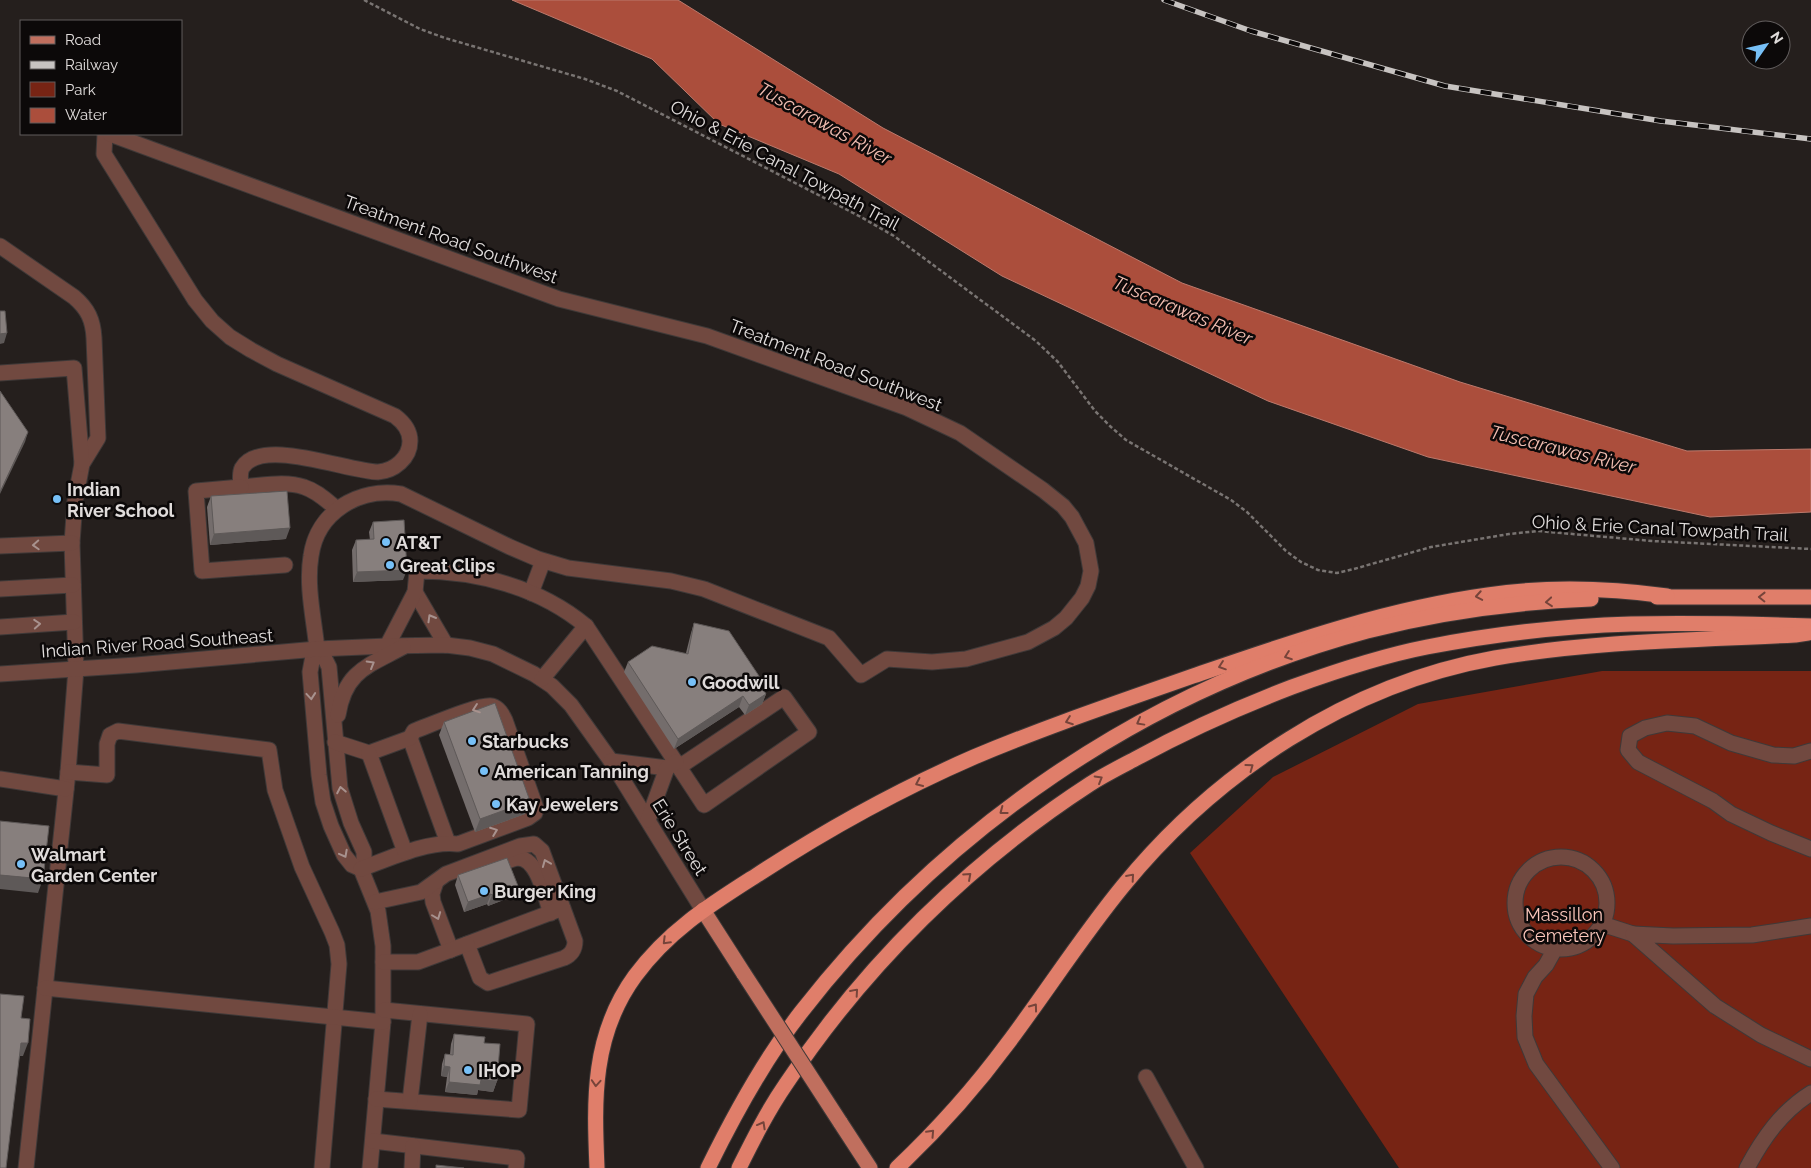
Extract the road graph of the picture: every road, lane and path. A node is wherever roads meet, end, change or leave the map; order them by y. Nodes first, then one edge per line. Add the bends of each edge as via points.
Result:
1 (364, 0) edge
2 (105, 135) edge
3 (113, 135) edge
4 (0, 246) edge
5 (0, 373) edge
6 (82, 464) junction
7 (241, 487) junction
8 (337, 509) junction
9 (72, 543) junction
10 (0, 546) edge
11 (1811, 549) edge
12 (543, 561) junction
13 (285, 565) dead end
14 (74, 585) junction
15 (0, 589) edge
16 (415, 592) junction
17 (531, 593) junction
18 (1667, 596) junction
19 (1811, 597) edge
20 (74, 622) junction
21 (586, 626) junction
22 (1811, 626) edge
23 (0, 627) edge
24 (1811, 633) edge
25 (406, 645) junction
26 (446, 645) junction
27 (387, 646) junction
28 (317, 649) junction
29 (76, 669) junction
30 (0, 674) edge
31 (542, 679) junction
32 (335, 738) junction
33 (410, 738) junction
34 (1811, 751) edge
35 (369, 753) junction
36 (611, 761) junction
37 (674, 766) junction
38 (68, 772) junction
39 (0, 779) edge
40 (66, 789) junction
41 (648, 820) junction
42 (448, 842) junction
43 (1811, 850) edge
44 (406, 852) junction
45 (361, 870) junction
46 (436, 882) junction
47 (375, 902) junction
48 (703, 910) junction
49 (557, 911) junction
50 (1602, 924) junction
51 (1811, 926) edge
52 (1633, 934) junction
53 (467, 944) junction
54 (1555, 949) junction
55 (451, 950) junction
56 (383, 962) junction
57 (45, 988) junction
58 (420, 1014) junction
59 (384, 1016) junction
60 (335, 1017) junction
61 (1811, 1059) edge
62 (1146, 1077) dead end
63 (1811, 1092) edge
64 (376, 1099) junction
65 (410, 1101) junction
66 (373, 1141) junction
67 (414, 1146) junction
68 (26, 1168) edge
69 (322, 1168) edge
70 (370, 1168) edge
71 (412, 1168) edge
72 (516, 1168) edge
73 (596, 1168) edge
74 (708, 1168) edge
75 (739, 1168) edge
76 (870, 1168) edge
77 (898, 1168) edge
78 (1196, 1168) edge
79 (1612, 1168) edge
80 (1747, 1168) edge

1 - 11 path, Ohio & Erie Canal Towpath Trail via 420,29 616,91 894,236 1036,341 1058,362 1110,428 1231,500 1286,551 1318,570 1336,573 1457,542 1538,531 1652,542
2 - 7 street via 104,154 212,322 230,337 276,364 395,416 409,433 409,449 405,458 385,470 369,471 307,457 264,456 250,460 242,468
3 - 12 street, Treatment Road Southwest via 559,299 707,336 907,408 960,433 1063,506 1086,543 1091,571 1082,598 1066,618 1028,642 966,660 887,659 861,675 829,638 704,589 671,581 568,568
4 - 6 street via 74,296 92,320 98,438
5 - 6 street via 74,368
6 - 9 street
7 - 8 street via 304,486
7 - 13 street via 196,491 202,570
8 - 12 street, Treatment Road Southwest via 367,494 401,494
8 - 28 street, Treatment Road Southwest via 317,536 310,557
9 -> 10 street
9 - 14 street
12 - 17 street
14 - 15 street
14 - 20 street
16 - 17 street via 417,571 447,571
26 -> 16 street
16 - 27 street
17 - 21 street via 569,612
19 -> 18 highway
18 -> 48 highway via 1632,591 1534,589 1396,613 1283,645 974,757 887,798 795,850
18 -> 74 highway via 1488,607 1368,631 1321,644 1226,679 1105,742 1030,791 971,837 862,940 801,1012 774,1051 727,1128
23 -> 20 street
20 - 29 street
21 - 31 street
21 - 37 street
75 -> 22 highway via 785,1085 843,1006 940,902 1008,842 1054,809 1093,782 1174,737 1249,703 1335,672 1434,646 1524,632 1631,624
77 -> 24 highway via 1006,1046 1122,887 1153,852 1231,781 1318,722 1403,683 1493,659 1589,646
25 - 26 street, Erie Street
25 - 27 street, Erie Street
32 -> 25 street via 341,700 351,680 366,667
26 - 31 street, Erie Street via 493,654
27 - 28 street, Erie Street
28 - 29 street, Indian River Road Southeast
28 - 32 street via 329,667
28 -> 45 street via 310,672 320,790 344,855
29 - 30 street, Indian River Road Southeast
29 - 38 street
31 - 36 street, Erie Street via 571,705
32 - 35 street
45 -> 32 street via 364,852 343,800
33 - 35 street
33 - 42 street
42 -> 33 street via 458,844 528,818 536,812 505,720 494,707 480,707 414,731
34 - 43 street via 1794,756 1774,755 1732,743 1695,726 1667,723 1645,728 1630,736 1628,750 1638,762 1731,814
35 - 44 street
36 - 37 street
36 - 41 street, Erie Street
37 - 37 street via 704,805 809,732 784,696
37 - 41 street
38 - 40 street
38 - 60 street via 107,775 107,744 110,735 118,731 270,750 273,783 290,836 337,945 339,964
39 - 40 street
40 - 57 street
41 - 48 street, Erie Street
42 - 44 street
44 - 45 street
45 - 47 street
46 - 47 street via 421,892
49 -> 46 street via 542,851 534,844 526,844 446,874
46 -> 55 street via 432,902
47 - 56 street
48 -> 73 highway via 680,927 647,961 620,999 610,1020 596,1076
48 - 76 main road, Erie Street, bridge
49 - 53 street
49 - 53 street via 575,944 572,952 564,958 488,983 480,978
50 - 52 street
50 - 54 street via 1583,944
50 - 54 street via 1607,909 1606,893 1590,867 1576,859 1545,859 1532,866 1521,878 1515,892 1514,908 1528,936 1540,945
51 - 52 street via 1752,935
52 - 61 street via 1715,1006 1761,1035
53 - 55 street
54 - 79 street via 1526,994 1525,1037 1536,1064
55 - 56 street via 418,962
56 - 59 street
57 - 60 street
57 - 68 street
58 - 59 street
58 - 65 street
58 - 65 street via 527,1024 519,1110
59 - 60 street
59 - 64 street
60 - 69 street
62 - 78 street
63 - 80 street via 1795,1103 1774,1126
64 - 65 street
64 - 66 street
66 - 67 street
66 - 70 street
67 - 71 street
67 - 72 street via 517,1158

